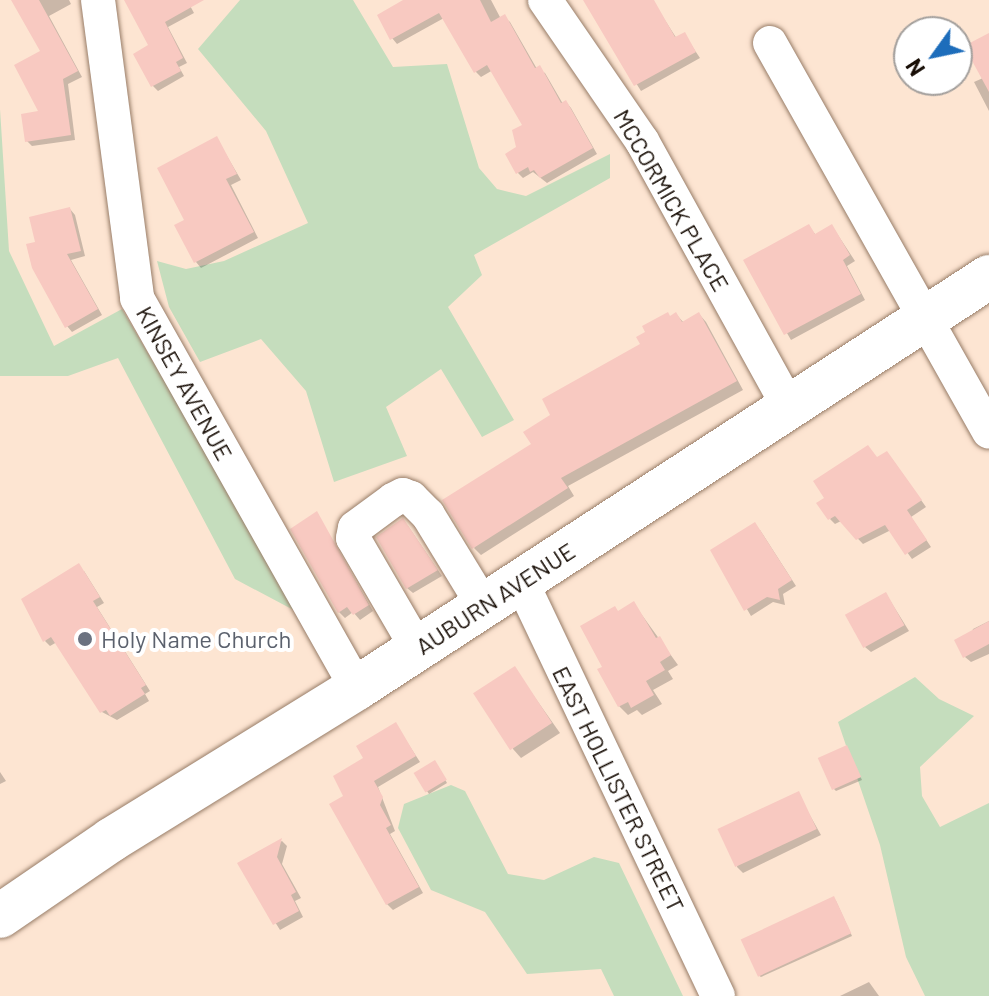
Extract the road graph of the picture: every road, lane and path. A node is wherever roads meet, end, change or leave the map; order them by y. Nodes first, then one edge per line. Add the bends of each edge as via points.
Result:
1 (98, 0) edge
2 (545, 0) edge
3 (770, 43) dead end
4 (989, 277) edge
5 (926, 318) junction
6 (788, 406) junction
7 (989, 432) edge
8 (521, 581) junction
9 (483, 605) junction
10 (417, 648) junction
11 (357, 688) junction
12 (0, 916) edge
13 (718, 996) edge

1 - 11 street, KINSEY AVENUE via 137,298
2 - 6 street, MCCORMICK PLACE via 642,141
3 - 5 street
4 - 5 main road, AUBURN AVENUE
5 - 6 main road, AUBURN AVENUE
5 - 7 street
6 - 8 main road, AUBURN AVENUE
8 - 9 main road, AUBURN AVENUE
8 - 13 street, EAST HOLLISTER STREET
9 - 10 main road, AUBURN AVENUE
9 - 10 street via 428,515 411,498 393,500 355,528 353,538
10 - 11 main road, AUBURN AVENUE
11 - 12 main road, AUBURN AVENUE via 111,840

